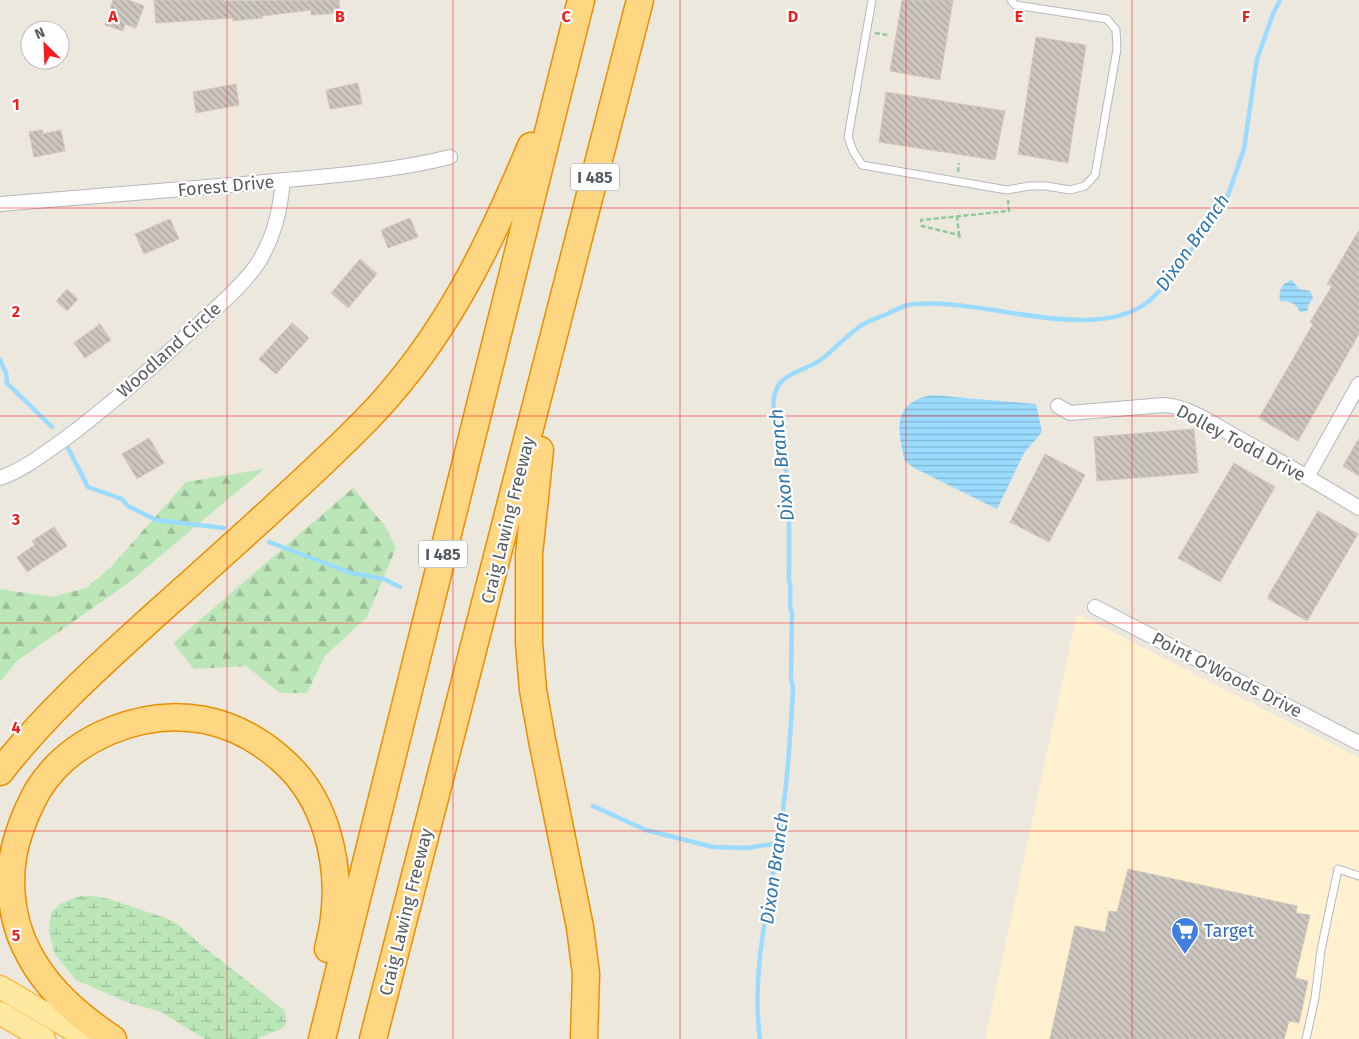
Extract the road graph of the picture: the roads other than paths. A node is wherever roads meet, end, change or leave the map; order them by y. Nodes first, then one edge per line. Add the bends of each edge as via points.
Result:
1 (581, 0) edge
2 (640, 0) edge
3 (872, 0) edge
4 (1011, 0) edge
5 (564, 69) junction
6 (450, 157) dead end
7 (283, 180) junction
8 (0, 204) edge
9 (550, 355) junction
10 (1359, 384) edge
11 (1058, 406) dead end
12 (1307, 477) junction
13 (0, 478) edge
14 (1359, 508) edge
15 (1095, 607) dead end
16 (1359, 743) edge
17 (0, 772) edge
18 (1359, 876) edge
19 (0, 987) edge
20 (0, 1013) edge
21 (324, 1030) edge
22 (44, 1039) edge
23 (89, 1039) edge
24 (113, 1039) edge
25 (374, 1039) edge
26 (584, 1039) edge
27 (1306, 1039) edge

1 - 5 highway, I 485
2 - 9 highway, Craig Lawing Freeway / I 485
3 - 4 lane via 848,137 862,165 1006,190 1029,186 1070,190 1086,186 1095,175 1117,49 1116,30 1107,19 1015,5
5 - 17 highway via 487,246 447,316 390,395 294,490 85,678 24,741
5 - 21 highway, I 485
6 - 7 street, Forest Drive via 383,170
7 - 8 street, Forest Drive
7 - 13 street, Woodland Circle via 275,230 246,278 179,343 82,426 37,459
9 - 25 highway, Craig Lawing Freeway / I 485
9 - 26 highway via 529,554 529,642 533,690 580,927 586,974
10 - 12 street
11 - 12 street, Dolley Todd Drive via 1070,413 1176,406
12 - 14 street, Dolley Todd Drive
15 - 16 street, Point O'Woods Drive
18 - 27 lane via 1338,870
19 - 23 main road
20 - 22 main road
21 - 24 highway via 319,991 334,918 336,885 334,856 318,807 293,770 273,752 244,734 204,720 154,718 132,723 89,741 54,770 26,813 12,862 13,905 28,954 65,1000

